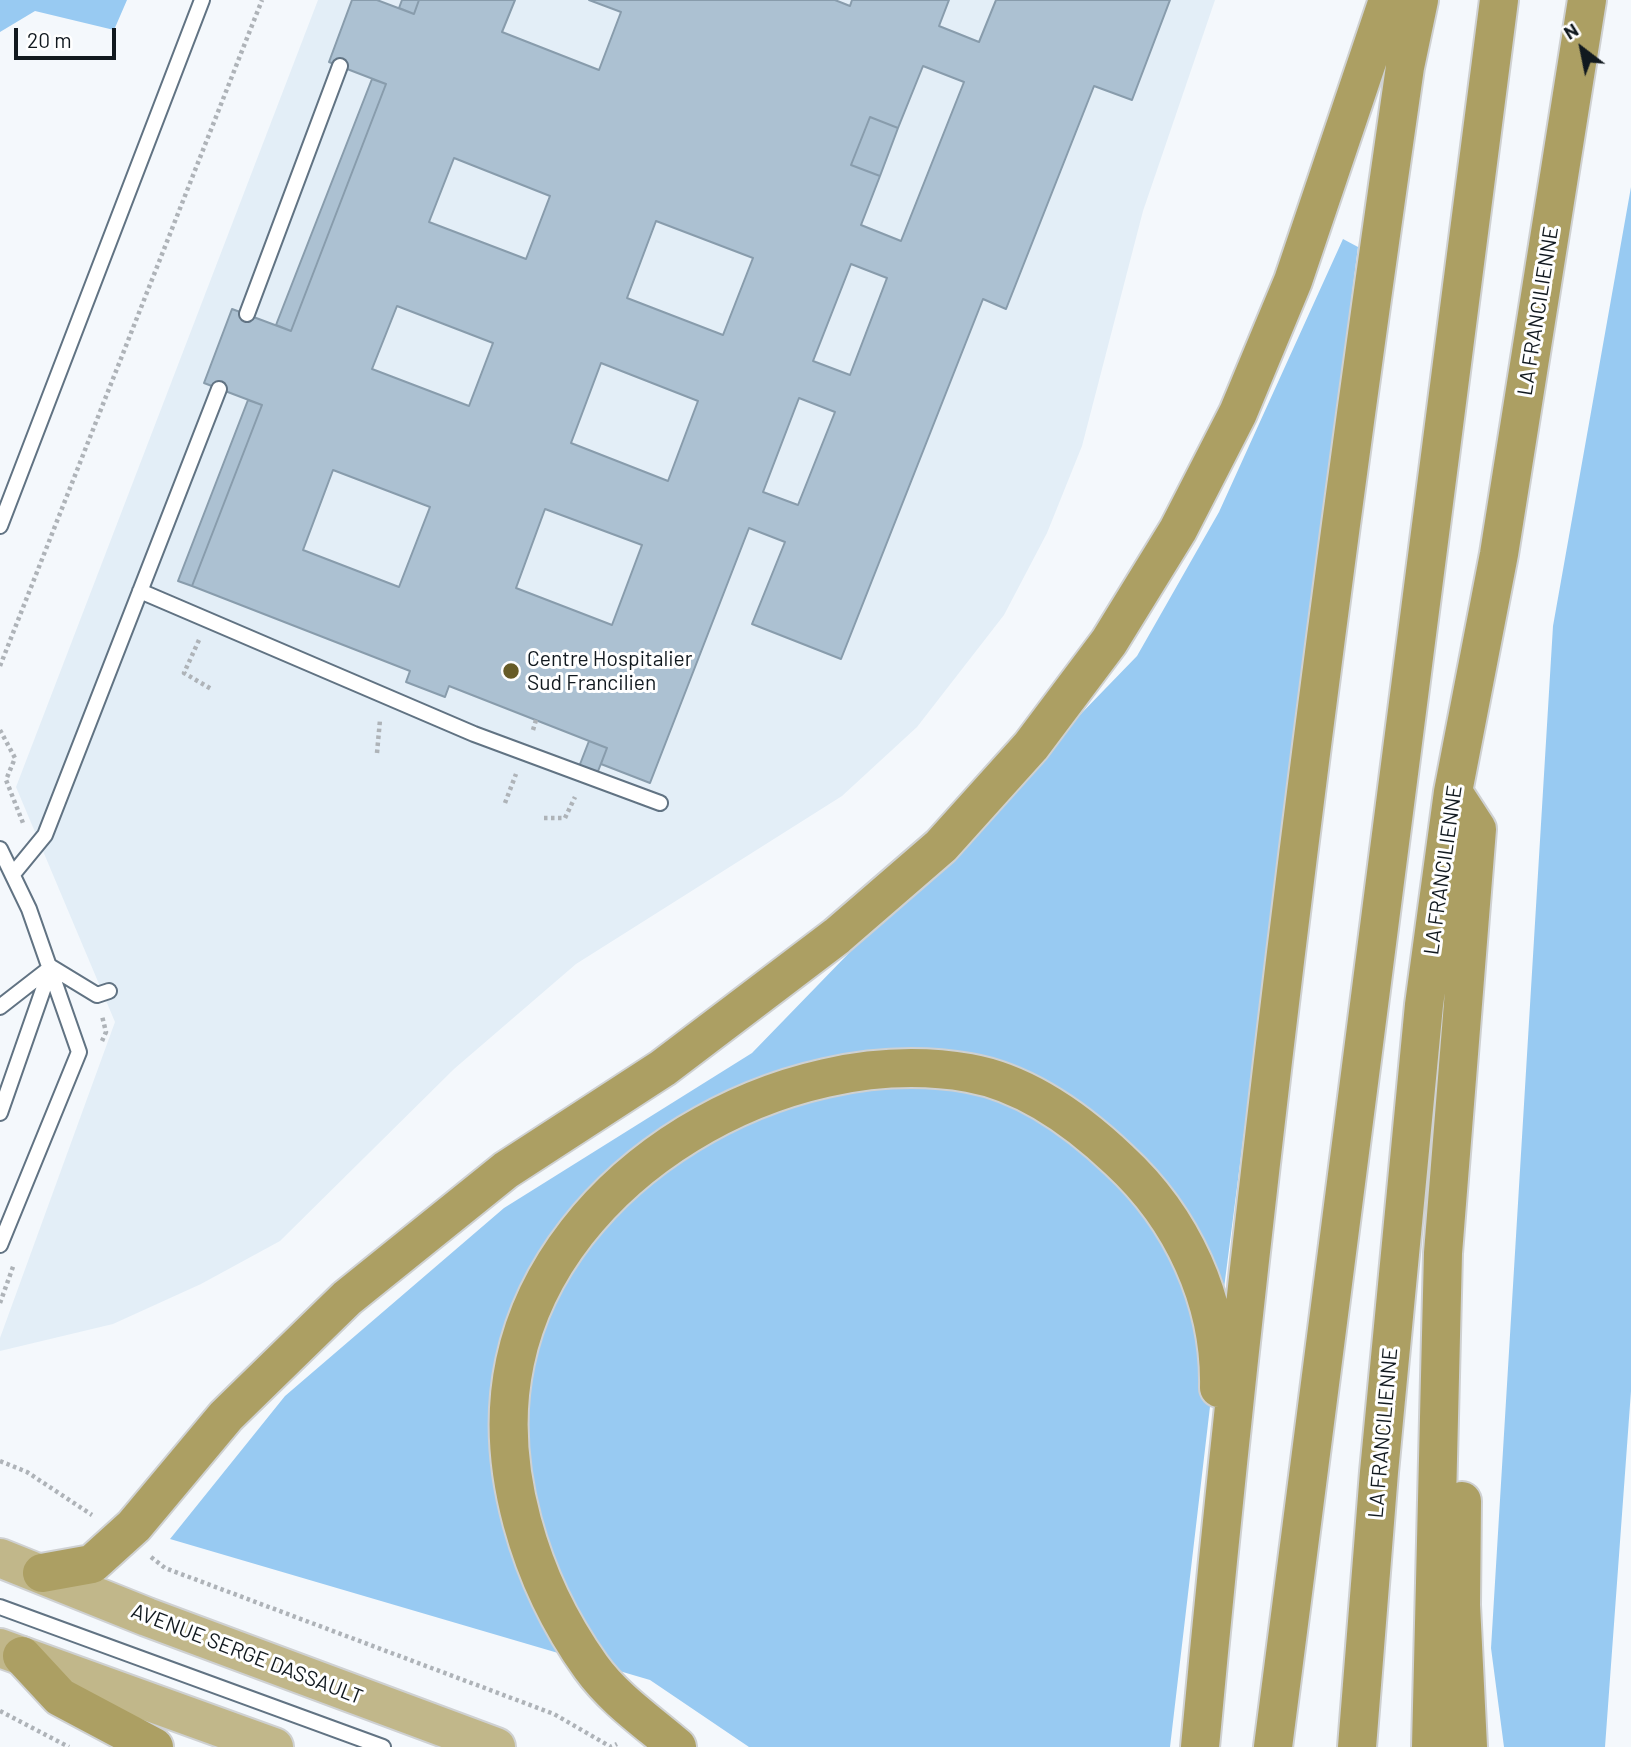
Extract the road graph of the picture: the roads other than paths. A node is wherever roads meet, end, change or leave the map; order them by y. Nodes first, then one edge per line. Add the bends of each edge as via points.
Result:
1 (202, 0) edge
2 (1388, 0) edge
3 (1419, 0) edge
4 (1499, 0) edge
5 (1587, 0) edge
6 (340, 66) dead end
7 (247, 314) dead end
8 (219, 389) dead end
9 (0, 526) edge
10 (141, 591) junction
11 (1453, 792) junction
12 (660, 803) dead end
13 (0, 849) edge
14 (13, 874) junction
15 (51, 967) junction
16 (103, 993) road end
17 (0, 1007) edge
18 (0, 1113) edge
19 (0, 1245) edge
20 (1443, 1253) junction
21 (1228, 1438) junction
22 (0, 1558) edge
23 (42, 1573) junction
24 (0, 1607) edge
25 (11, 1652) edge
26 (154, 1747) edge
27 (274, 1747) edge
28 (383, 1747) edge
29 (496, 1747) edge
30 (677, 1747) edge
31 (1200, 1747) edge
32 (1273, 1747) edge
33 (1357, 1747) edge
34 (1431, 1747) edge
35 (1468, 1747) edge

1 - 9 lane
2 - 23 highway via 1293,281 1238,413 1178,530 1115,631 1031,746 941,846 837,936 663,1068 506,1170 347,1298 226,1416 123,1536 92,1564
3 - 21 highway via 1405,67 1338,526
4 - 32 highway
5 - 11 highway, LA FRANCILIENNE via 1499,554
6 - 7 lane
8 - 10 lane
10 - 12 lane via 474,734
10 - 14 lane via 40,841
11 - 20 highway via 1477,829
11 - 33 highway, LA FRANCILIENNE via 1424,1005
13 - 14 lane
14 - 15 lane
15 - 16 lane
15 - 17 lane
15 - 18 lane
15 - 19 lane via 79,1052
20 - 34 highway
20 - 35 highway via 1463,1281 1461,1605
21 - 30 highway via 1218,1409 1219,1374 1209,1307 1178,1231 1144,1183 1064,1114 1007,1084 972,1073 912,1067 808,1081 748,1101 664,1151 586,1220 543,1285 515,1362 510,1424 513,1472 531,1547 550,1596 593,1669 618,1697
21 - 31 highway
22 - 23 main road, AVENUE SERGE DASSAULT
23 - 29 main road, AVENUE SERGE DASSAULT via 147,1617
24 - 28 lane
25 - 26 highway via 60,1697
25 - 27 main road

